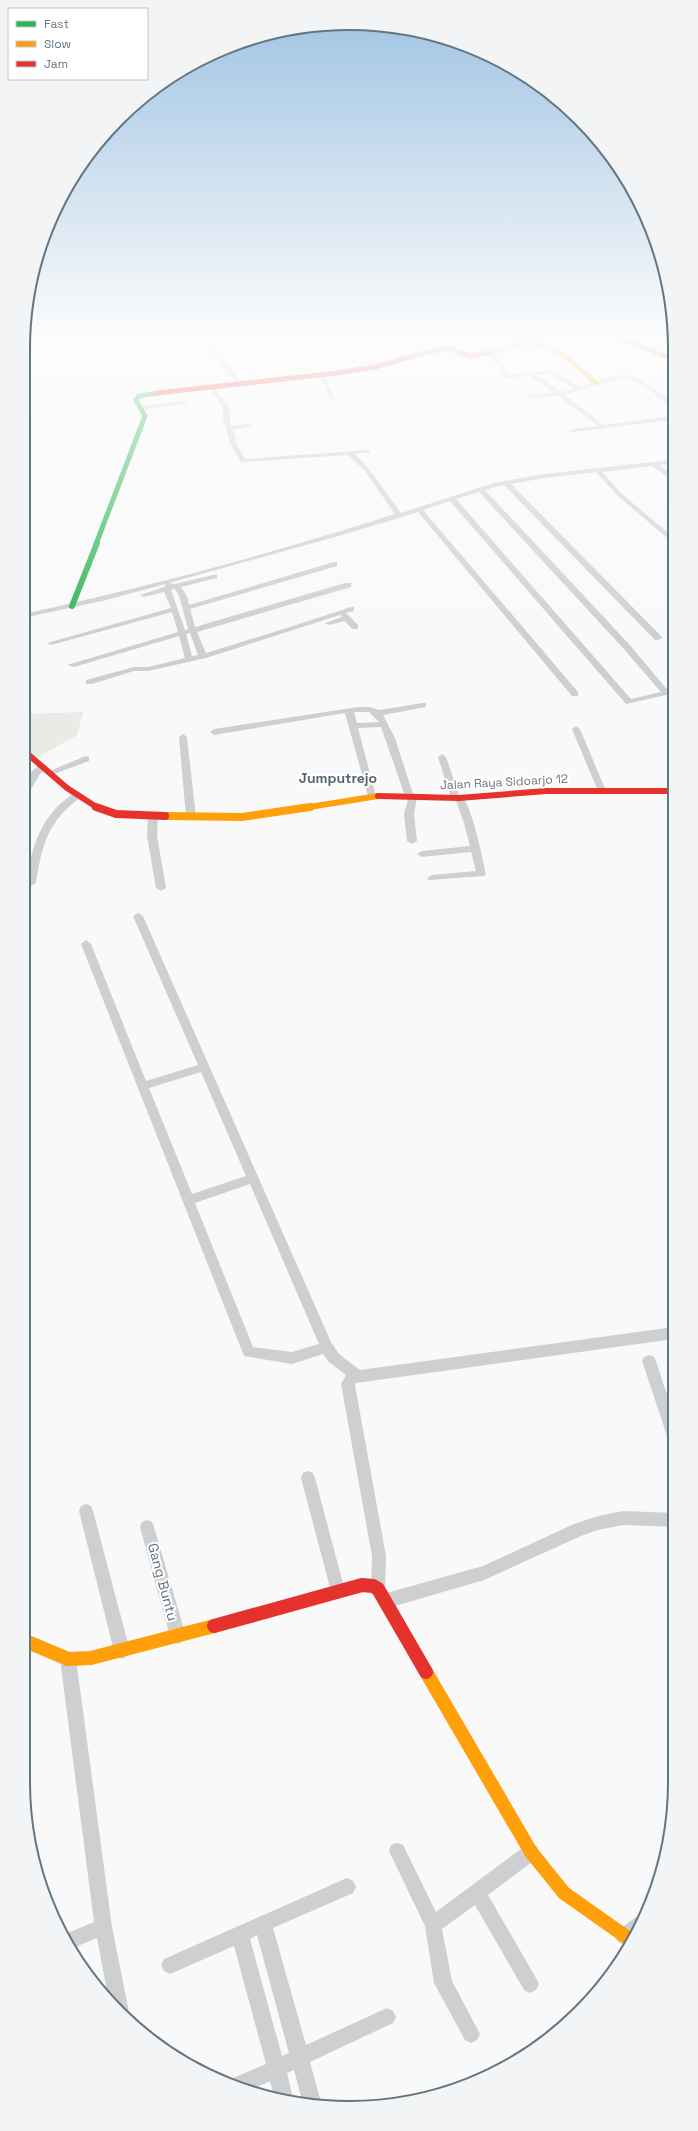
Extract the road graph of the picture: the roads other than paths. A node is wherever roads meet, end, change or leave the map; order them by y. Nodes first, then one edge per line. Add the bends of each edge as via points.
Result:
1 (138, 436) edge
2 (231, 436) edge
3 (368, 451) dead end
4 (351, 454) junction
5 (668, 462) edge
6 (653, 464) junction
7 (597, 470) junction
8 (668, 476) edge
9 (506, 483) junction
10 (480, 489) junction
11 (451, 498) junction
12 (419, 510) junction
13 (400, 516) junction
14 (668, 537) edge
15 (318, 546) dead end
16 (210, 560) dead end
17 (334, 564) dead end
18 (209, 570) junction
19 (348, 585) dead end
20 (169, 586) junction
21 (72, 606) junction
22 (187, 608) junction
23 (175, 609) junction
24 (351, 609) dead end
25 (341, 612) junction
26 (30, 615) edge
27 (54, 618) dead end
28 (347, 618) junction
29 (355, 627) dead end
30 (193, 630) junction
31 (290, 630) junction
32 (181, 633) junction
33 (658, 638) dead end
34 (51, 643) dead end
35 (203, 656) junction
36 (189, 658) junction
37 (71, 665) dead end
38 (89, 682) dead end
39 (575, 694) dead end
40 (423, 706) dead end
41 (349, 711) junction
42 (377, 713) junction
43 (384, 724) junction
44 (354, 726) junction
45 (576, 729) dead end
46 (214, 732) dead end
47 (183, 737) dead end
48 (30, 757) edge
49 (442, 757) dead end
50 (86, 759) dead end
51 (42, 770) junction
52 (30, 786) edge
53 (602, 790) junction
54 (668, 791) edge
55 (372, 796) junction
56 (75, 797) junction
57 (412, 799) junction
58 (459, 801) junction
59 (191, 817) junction
60 (152, 819) junction
61 (412, 842) dead end
62 (475, 849) junction
63 (422, 854) dead end
64 (432, 878) dead end
65 (30, 884) edge
66 (161, 888) dead end
67 (138, 916) dead end
68 (86, 944) dead end
69 (205, 1067) junction
70 (143, 1086) junction
71 (254, 1178) junction
72 (188, 1200) junction
73 (668, 1334) edge
74 (328, 1347) junction
75 (649, 1361) dead end
76 (357, 1375) junction
77 (668, 1418) edge
78 (308, 1478) dead end
79 (86, 1511) dead end
80 (668, 1520) edge
81 (148, 1527) dead end
82 (338, 1591) junction
83 (381, 1595) junction
84 (178, 1636) junction
85 (30, 1643) edge
86 (122, 1651) junction
87 (72, 1659) junction
88 (397, 1850) dead end
89 (531, 1852) junction
90 (347, 1887) dead end
91 (477, 1892) junction
92 (263, 1924) junction
93 (433, 1925) junction
94 (103, 1926) junction
95 (240, 1934) junction
96 (628, 1938) edge
97 (71, 1939) edge
98 (170, 1965) dead end
99 (530, 1984) dead end
100 (118, 2002) edge
101 (387, 2017) dead end
102 (471, 2034) dead end
103 (300, 2058) junction
104 (276, 2068) junction
105 (244, 2083) edge
106 (283, 2094) edge
107 (311, 2098) edge

1 - 21 main road
2 - 4 street via 242,461
3 - 4 street
4 - 13 street via 367,470
5 - 6 street
6 - 7 street
6 - 8 street
7 - 9 street
7 - 14 street via 620,495
9 - 10 street
9 - 33 street
10 - 11 street
10 - 11 street via 625,645 666,693 629,702
11 - 12 street
12 - 13 street
12 - 39 street
13 - 18 street
15 - 20 street
16 - 18 street
17 - 22 street
18 - 20 street
19 - 30 street
20 - 21 street
20 - 22 street via 183,596
20 - 23 street
20 - 27 street
21 - 26 street
22 - 30 street
23 - 32 street
23 - 34 street
24 - 25 street
25 - 28 street
25 - 31 street
28 - 29 street
28 - 31 street
30 - 32 street
30 - 35 street
31 - 35 street
32 - 36 street
32 - 37 street
35 - 36 street
36 - 38 street via 145,669 134,669
40 - 42 street
41 - 42 street via 367,709
41 - 44 street
41 - 46 street
42 - 43 street
43 - 44 street
43 - 57 street
44 - 55 street
45 - 53 street
47 - 59 street
48 - 51 main road, Jalan Raya Sidoarjo 12
49 - 58 street
50 - 51 street
51 - 52 street
51 - 56 main road, Jalan Raya Sidoarjo 12
53 - 54 main road, Jalan Raya Sidoarjo 12
53 - 58 main road, Jalan Raya Sidoarjo 12 via 546,791
55 - 57 main road, Jalan Raya Sidoarjo 12
55 - 59 main road, Jalan Raya Sidoarjo 12 via 242,816
56 - 60 main road, Jalan Raya Sidoarjo 12 via 109,813
56 - 65 street via 50,820 38,845
57 - 58 main road, Jalan Raya Sidoarjo 12
57 - 61 street via 409,814
58 - 62 street
59 - 60 main road, Jalan Raya Sidoarjo 12
60 - 66 street via 152,836
62 - 63 street
62 - 64 street via 480,875
67 - 69 street
68 - 70 street
69 - 70 street
69 - 71 street
70 - 72 street
71 - 72 street
71 - 74 street
72 - 74 street via 249,1352 292,1358
73 - 76 street
74 - 76 street via 334,1358
75 - 77 street
76 - 83 street via 348,1380 348,1384 379,1556
78 - 82 street
79 - 86 street
80 - 83 street via 623,1518 598,1523 579,1529 484,1573
81 - 84 street, Gang Buntu
82 - 83 main road via 362,1585 373,1586
82 - 84 main road
83 - 89 main road
84 - 86 main road
85 - 87 main road
86 - 87 main road via 91,1658
87 - 94 street
88 - 93 street
89 - 91 street
89 - 96 main road via 564,1893
90 - 92 street
91 - 93 street
91 - 99 street
92 - 95 street
92 - 103 street
93 - 102 street via 444,1983
94 - 97 street
94 - 100 street
95 - 98 street
95 - 104 street
101 - 103 street
103 - 104 street
103 - 107 street
104 - 105 street
104 - 106 street

